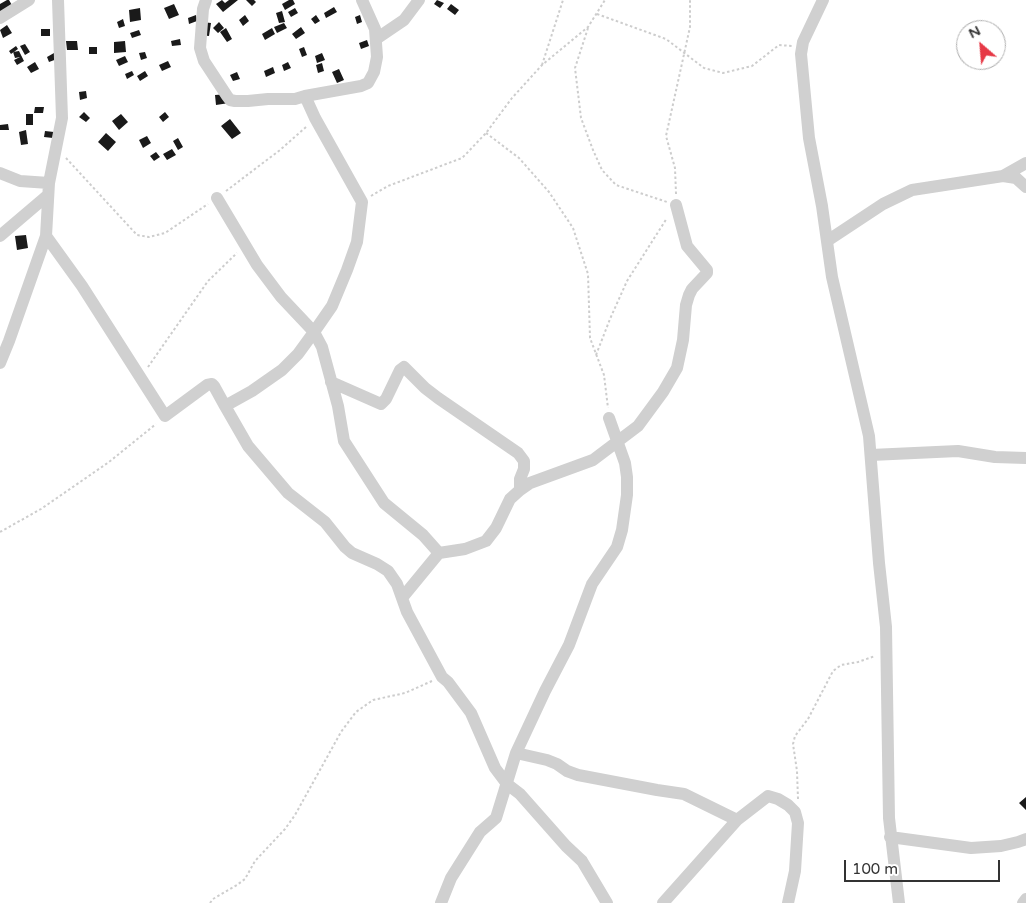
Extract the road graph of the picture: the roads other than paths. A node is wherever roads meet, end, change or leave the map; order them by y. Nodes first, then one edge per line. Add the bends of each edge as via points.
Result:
1 (29, 0) edge
2 (58, 0) edge
3 (206, 0) edge
4 (362, 0) edge
5 (418, 0) edge
6 (823, 0) edge
7 (0, 18) edge
8 (376, 39) junction
9 (305, 96) junction
10 (1026, 162) edge
11 (0, 173) edge
12 (1003, 176) junction
13 (1026, 187) edge
14 (48, 189) junction
15 (217, 198) road end
16 (676, 205) road end
17 (0, 236) edge
18 (46, 236) junction
19 (827, 241) junction
20 (314, 332) junction
21 (0, 363) edge
22 (331, 382) junction
23 (225, 406) junction
24 (609, 418) road end
25 (617, 443) junction
26 (872, 455) junction
27 (1026, 458) edge
28 (520, 490) junction
29 (439, 553) junction
30 (402, 598) junction
31 (516, 753) junction
32 (508, 784) junction
33 (737, 820) junction
34 (890, 836) junction
35 (1026, 839) edge
36 (1026, 899) edge
37 (440, 903) edge
38 (607, 903) edge
39 (663, 903) edge
40 (788, 903) edge
41 (898, 903) edge
42 (1023, 903) edge

1 - 7 street
2 - 14 street via 62,118
3 - 9 street via 200,48 204,61 230,100 248,102
4 - 8 street
5 - 8 street via 404,20
6 - 19 street via 801,47 809,138
8 - 9 street via 377,57 368,83
9 - 20 street via 362,202 357,242 348,270 332,306
10 - 12 street
11 - 14 street
12 - 13 street via 1016,178
12 - 19 street via 912,190 883,204
14 - 17 street
14 - 18 street
15 - 20 street via 244,245 281,297
16 - 25 street via 687,246 707,273 692,290 686,305 683,340 674,374 638,426
18 - 21 street
18 - 23 street via 65,260 165,416 209,384 214,386
19 - 26 street via 836,299
20 - 22 street
20 - 23 street via 282,370
22 - 28 street via 381,404 404,367 438,398 518,453 524,461
22 - 29 street via 344,441 384,503
23 - 30 street via 248,446 288,493 324,522 352,553 388,571
24 - 25 street
25 - 28 street via 593,460 530,483
25 - 31 street via 627,477 622,530 616,547 592,584 569,645
26 - 27 street via 958,451
26 - 34 street via 886,627
28 - 29 street via 510,499 486,541 465,549
29 - 30 street
30 - 32 street via 406,612 442,677 471,714 495,768
31 - 32 street
31 - 33 street via 547,760 578,774 684,794
32 - 37 street via 496,818 480,832 451,878
32 - 38 street via 582,861
33 - 39 street
33 - 40 street via 768,796 778,799 795,812 798,823 796,857
34 - 35 street via 971,848 1001,846
34 - 41 street
36 - 42 street

